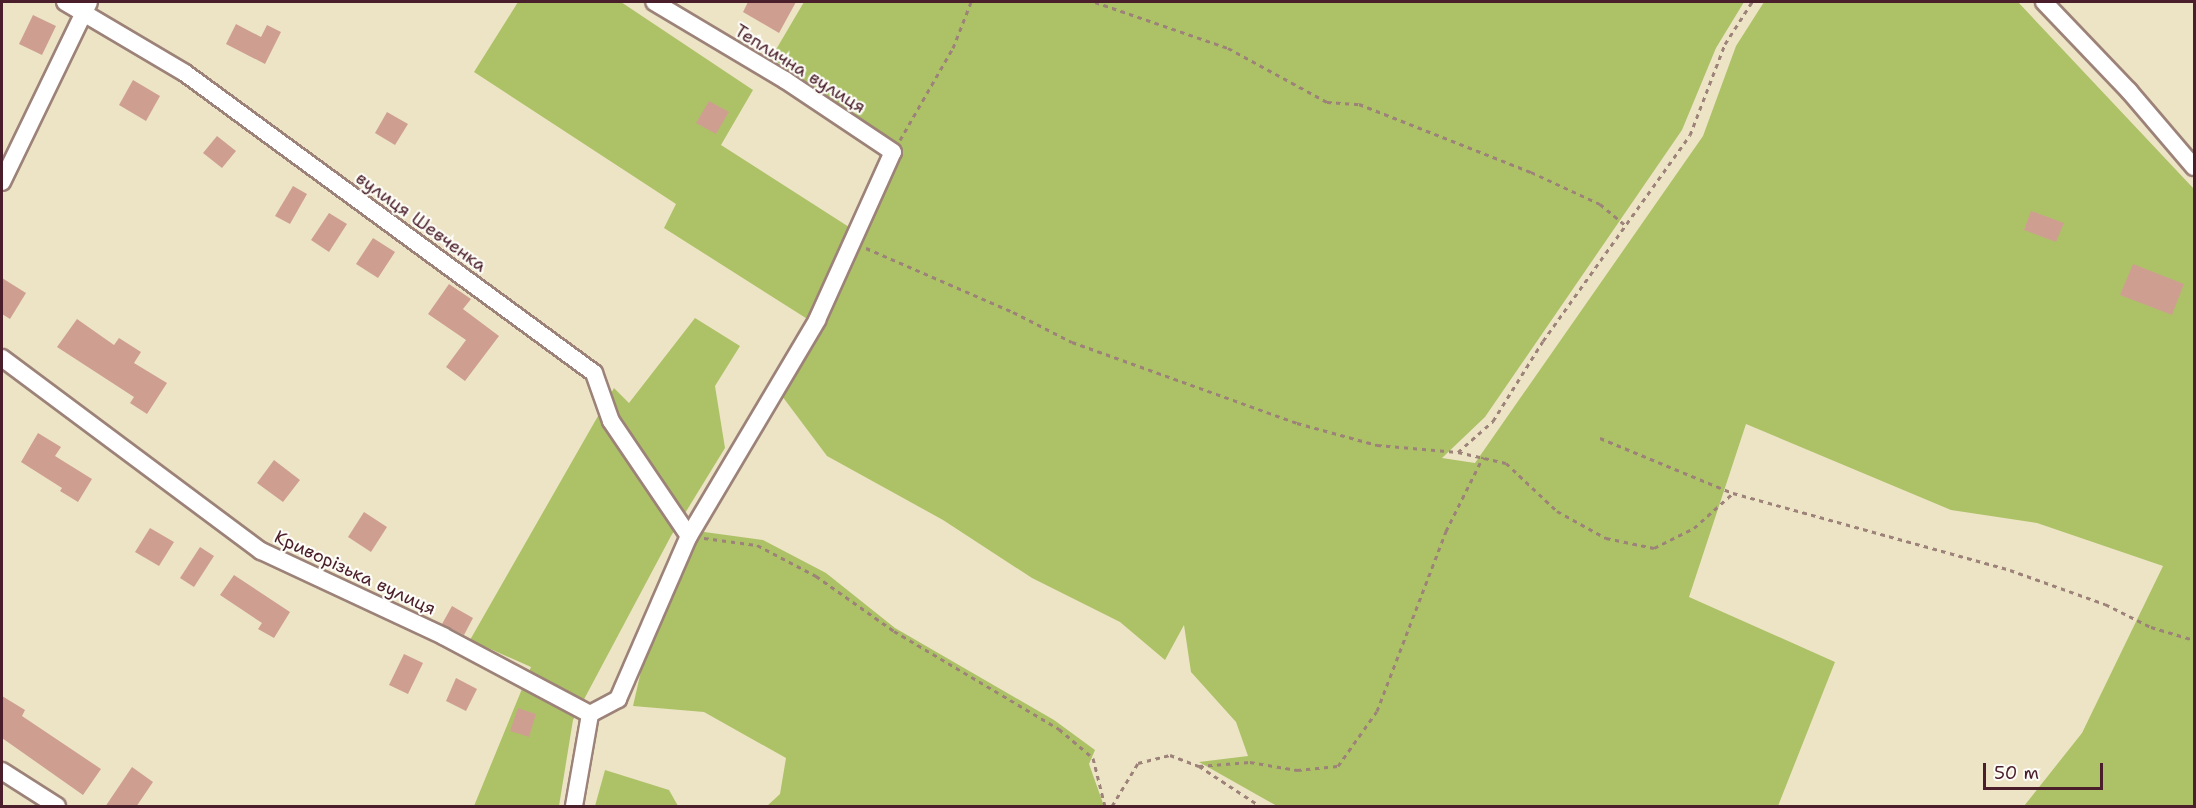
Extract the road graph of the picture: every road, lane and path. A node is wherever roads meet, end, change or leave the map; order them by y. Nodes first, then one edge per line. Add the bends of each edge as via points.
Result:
1 (65, 2) edge
2 (654, 2) edge
3 (971, 2) edge
4 (1095, 2) edge
5 (1752, 2) edge
6 (2044, 2) edge
7 (86, 8) edge
8 (893, 152) junction
9 (2194, 167) edge
10 (2, 182) edge
11 (1625, 225) junction
12 (854, 243) junction
13 (2, 358) edge
14 (1600, 438) dead end
15 (1458, 452) junction
16 (1483, 458) junction
17 (1733, 493) junction
18 (689, 536) junction
19 (2194, 640) edge
20 (590, 714) junction
21 (1199, 766) junction
22 (2, 771) edge
23 (57, 807) edge
24 (574, 807) edge
25 (1105, 807) edge
26 (1112, 807) edge
27 (1260, 807) edge

1 - 7 street, вулиця Шевченка
2 - 8 street, Теплична вулиця via 785,80
3 - 8 path via 953,48
4 - 11 path via 1227,48 1327,102 1359,104 1532,172 1600,204
5 - 11 path via 1725,44 1690,135
6 - 9 street via 2129,91
7 - 10 street
7 - 18 street, вулиця Шевченка via 185,73 594,373 611,421
8 - 12 street
11 - 15 path via 1543,341 1493,421
12 - 15 path via 1072,342 1297,423 1377,445
12 - 18 street via 817,320
13 - 20 street, Криворізька вулиця via 261,551 442,636
14 - 17 path
15 - 16 path
16 - 17 path via 1506,463 1557,511 1606,538 1654,548 1694,528
16 - 21 path via 1446,531 1377,711 1338,766 1297,770 1250,762
17 - 19 path via 2010,570 2105,603 2151,627
18 - 20 street via 618,699
18 - 25 path via 757,545 787,560 894,631 1059,729 1093,758
20 - 24 street
21 - 26 path via 1170,755 1138,763
21 - 27 path
22 - 23 street

